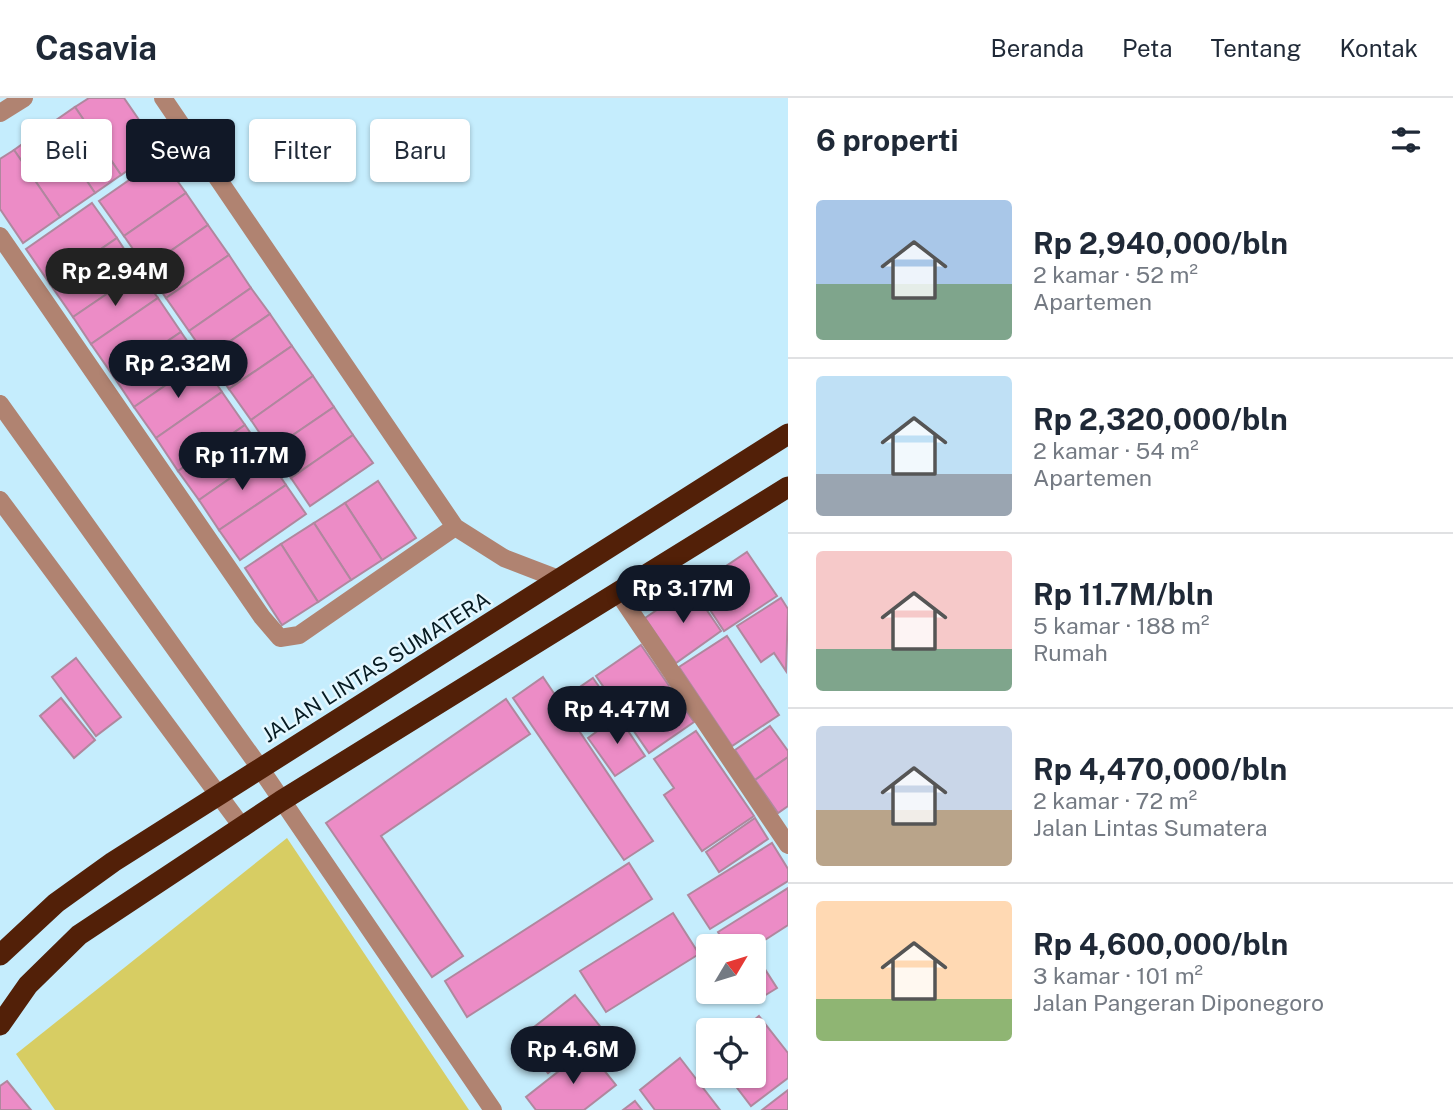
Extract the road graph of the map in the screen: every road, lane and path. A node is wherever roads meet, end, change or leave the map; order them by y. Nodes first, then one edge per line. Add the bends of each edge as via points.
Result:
1 (24, 98) edge
2 (163, 98) edge
3 (0, 113) edge
4 (0, 236) edge
5 (0, 404) edge
6 (788, 434) edge
7 (788, 487) edge
8 (0, 500) edge
9 (455, 527) junction
10 (561, 580) junction
11 (619, 594) junction
12 (260, 768) junction
13 (218, 794) junction
14 (281, 802) junction
15 (243, 828) junction
16 (788, 845) edge
17 (0, 955) edge
18 (0, 1024) edge
19 (494, 1110) edge

1 - 3 street
2 - 9 street
4 - 9 street via 280,638 299,635
5 - 12 street
6 - 10 highway, JALAN LINTAS SUMATERA
7 - 11 highway
8 - 13 street
9 - 10 street via 504,558
10 - 12 highway, JALAN LINTAS SUMATERA
11 - 14 highway
11 - 16 street
12 - 13 highway, JALAN LINTAS SUMATERA
12 - 14 street
13 - 15 street
13 - 17 highway, JALAN LINTAS SUMATERA via 56,903
14 - 15 highway
14 - 19 street
15 - 18 highway via 79,935 28,985

